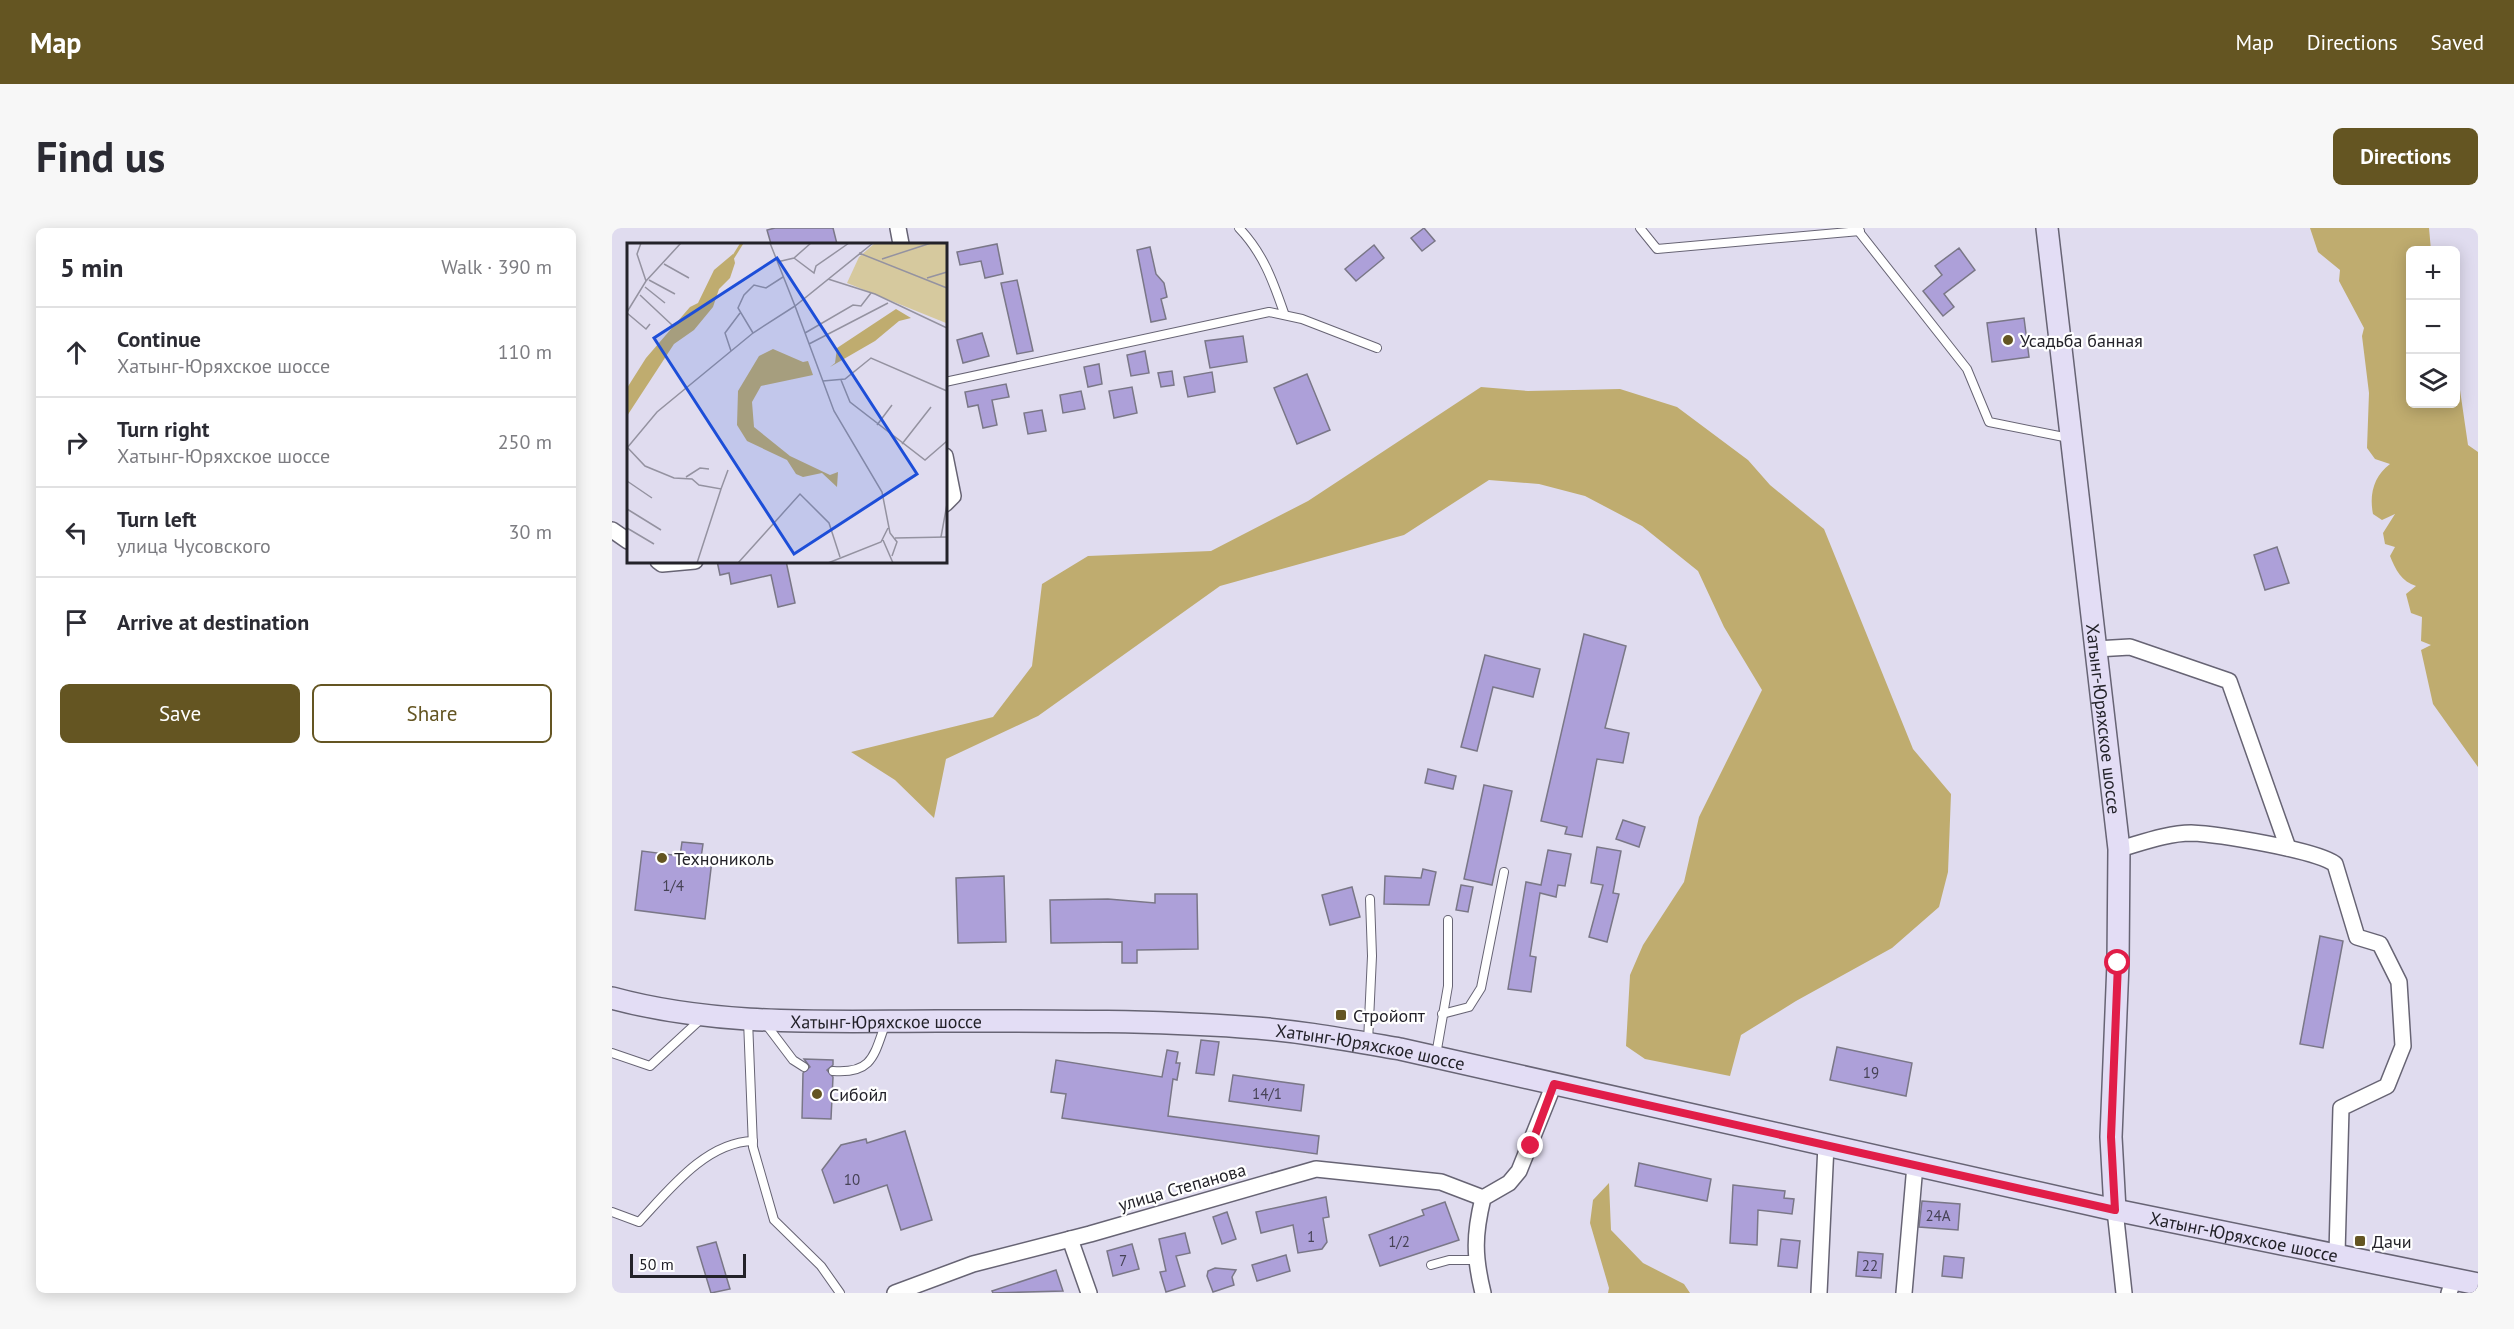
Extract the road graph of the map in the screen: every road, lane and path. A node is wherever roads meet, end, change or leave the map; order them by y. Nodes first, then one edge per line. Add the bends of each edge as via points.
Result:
1 (898, 228) edge
2 (1239, 228) edge
3 (1640, 228) edge
4 (2047, 228) edge
5 (1858, 229) edge
6 (901, 243) edge
7 (1284, 313) junction
8 (1377, 348) dead end
9 (946, 382) edge
10 (2073, 439) junction
11 (946, 461) edge
12 (946, 503) edge
13 (612, 530) edge
14 (627, 540) edge
15 (659, 562) edge
16 (684, 562) edge
17 (2096, 649) junction
18 (2288, 848) junction
19 (2119, 849) junction
20 (1504, 872) dead end
21 (1370, 899) dead end
22 (1448, 920) dead end
23 (612, 998) edge
24 (1442, 1014) junction
25 (705, 1016) junction
26 (755, 1019) junction
27 (886, 1021) junction
28 (1368, 1044) junction
29 (612, 1053) edge
30 (1436, 1057) junction
31 (804, 1067) dead end
32 (833, 1071) dead end
33 (1554, 1084) junction
34 (753, 1141) junction
35 (1826, 1145) junction
36 (1915, 1165) junction
37 (1483, 1198) junction
38 (2115, 1210) junction
39 (612, 1212) edge
40 (1070, 1239) junction
41 (2337, 1253) junction
42 (1475, 1260) junction
43 (1431, 1265) dead end
44 (2478, 1284) edge
45 (2451, 1286) edge
46 (840, 1293) edge
47 (895, 1293) edge
48 (1089, 1293) edge
49 (1483, 1293) edge
50 (1819, 1293) edge
51 (1904, 1293) edge
52 (2124, 1293) edge

1 - 6 street
2 - 7 lane via 1261,256
3 - 5 lane via 1657,249
4 - 10 main road, Хатынг-Юряхское шоссе
5 - 10 lane via 1967,369 1989,422
7 - 8 lane
7 - 9 lane via 1248,315
10 - 17 main road, Хатынг-Юряхское шоссе
11 - 12 street via 953,496
13 - 14 street
15 - 16 street
17 - 18 street via 2130,647 2229,681
17 - 19 main road, Хатынг-Юряхское шоссе
18 - 19 street via 2190,833
18 - 41 street via 2326,857 2335,864 2357,937 2380,945 2399,982 2403,1046 2387,1086 2341,1108
19 - 38 main road, Хатынг-Юряхское шоссе via 2111,1137
20 - 24 lane via 1481,988 1469,1006
21 - 28 lane
22 - 24 lane via 1448,986
23 - 25 main road, Хатынг-Юряхское шоссе
24 - 30 lane
25 - 26 main road, Хатынг-Юряхское шоссе
25 - 29 lane via 651,1066
26 - 27 main road, Хатынг-Юряхское шоссе
26 - 31 lane
26 - 34 lane
27 - 28 main road, Хатынг-Юряхское шоссе via 1086,1021 1243,1027 1325,1035
27 - 32 lane via 873,1057 861,1069
28 - 30 main road, Хатынг-Юряхское шоссе
30 - 33 main road, Хатынг-Юряхское шоссе
33 - 35 main road, Хатынг-Юряхское шоссе
33 - 37 street via 1519,1171 1509,1183
34 - 39 lane via 719,1151 694,1166 639,1222
34 - 46 lane via 774,1220 821,1266
35 - 36 main road, Хатынг-Юряхское шоссе
35 - 50 street
36 - 38 main road, Хатынг-Юряхское шоссе
36 - 51 street
37 - 40 street, улица Степанова via 1441,1182 1316,1169
37 - 42 street via 1475,1231
38 - 41 main road, Хатынг-Юряхское шоссе
38 - 52 street
40 - 47 street, улица Степанова via 973,1264
40 - 48 street
41 - 45 main road, Хатынг-Юряхское шоссе
42 - 43 lane
42 - 49 street
44 - 45 main road, Хатынг-Юряхское шоссе

